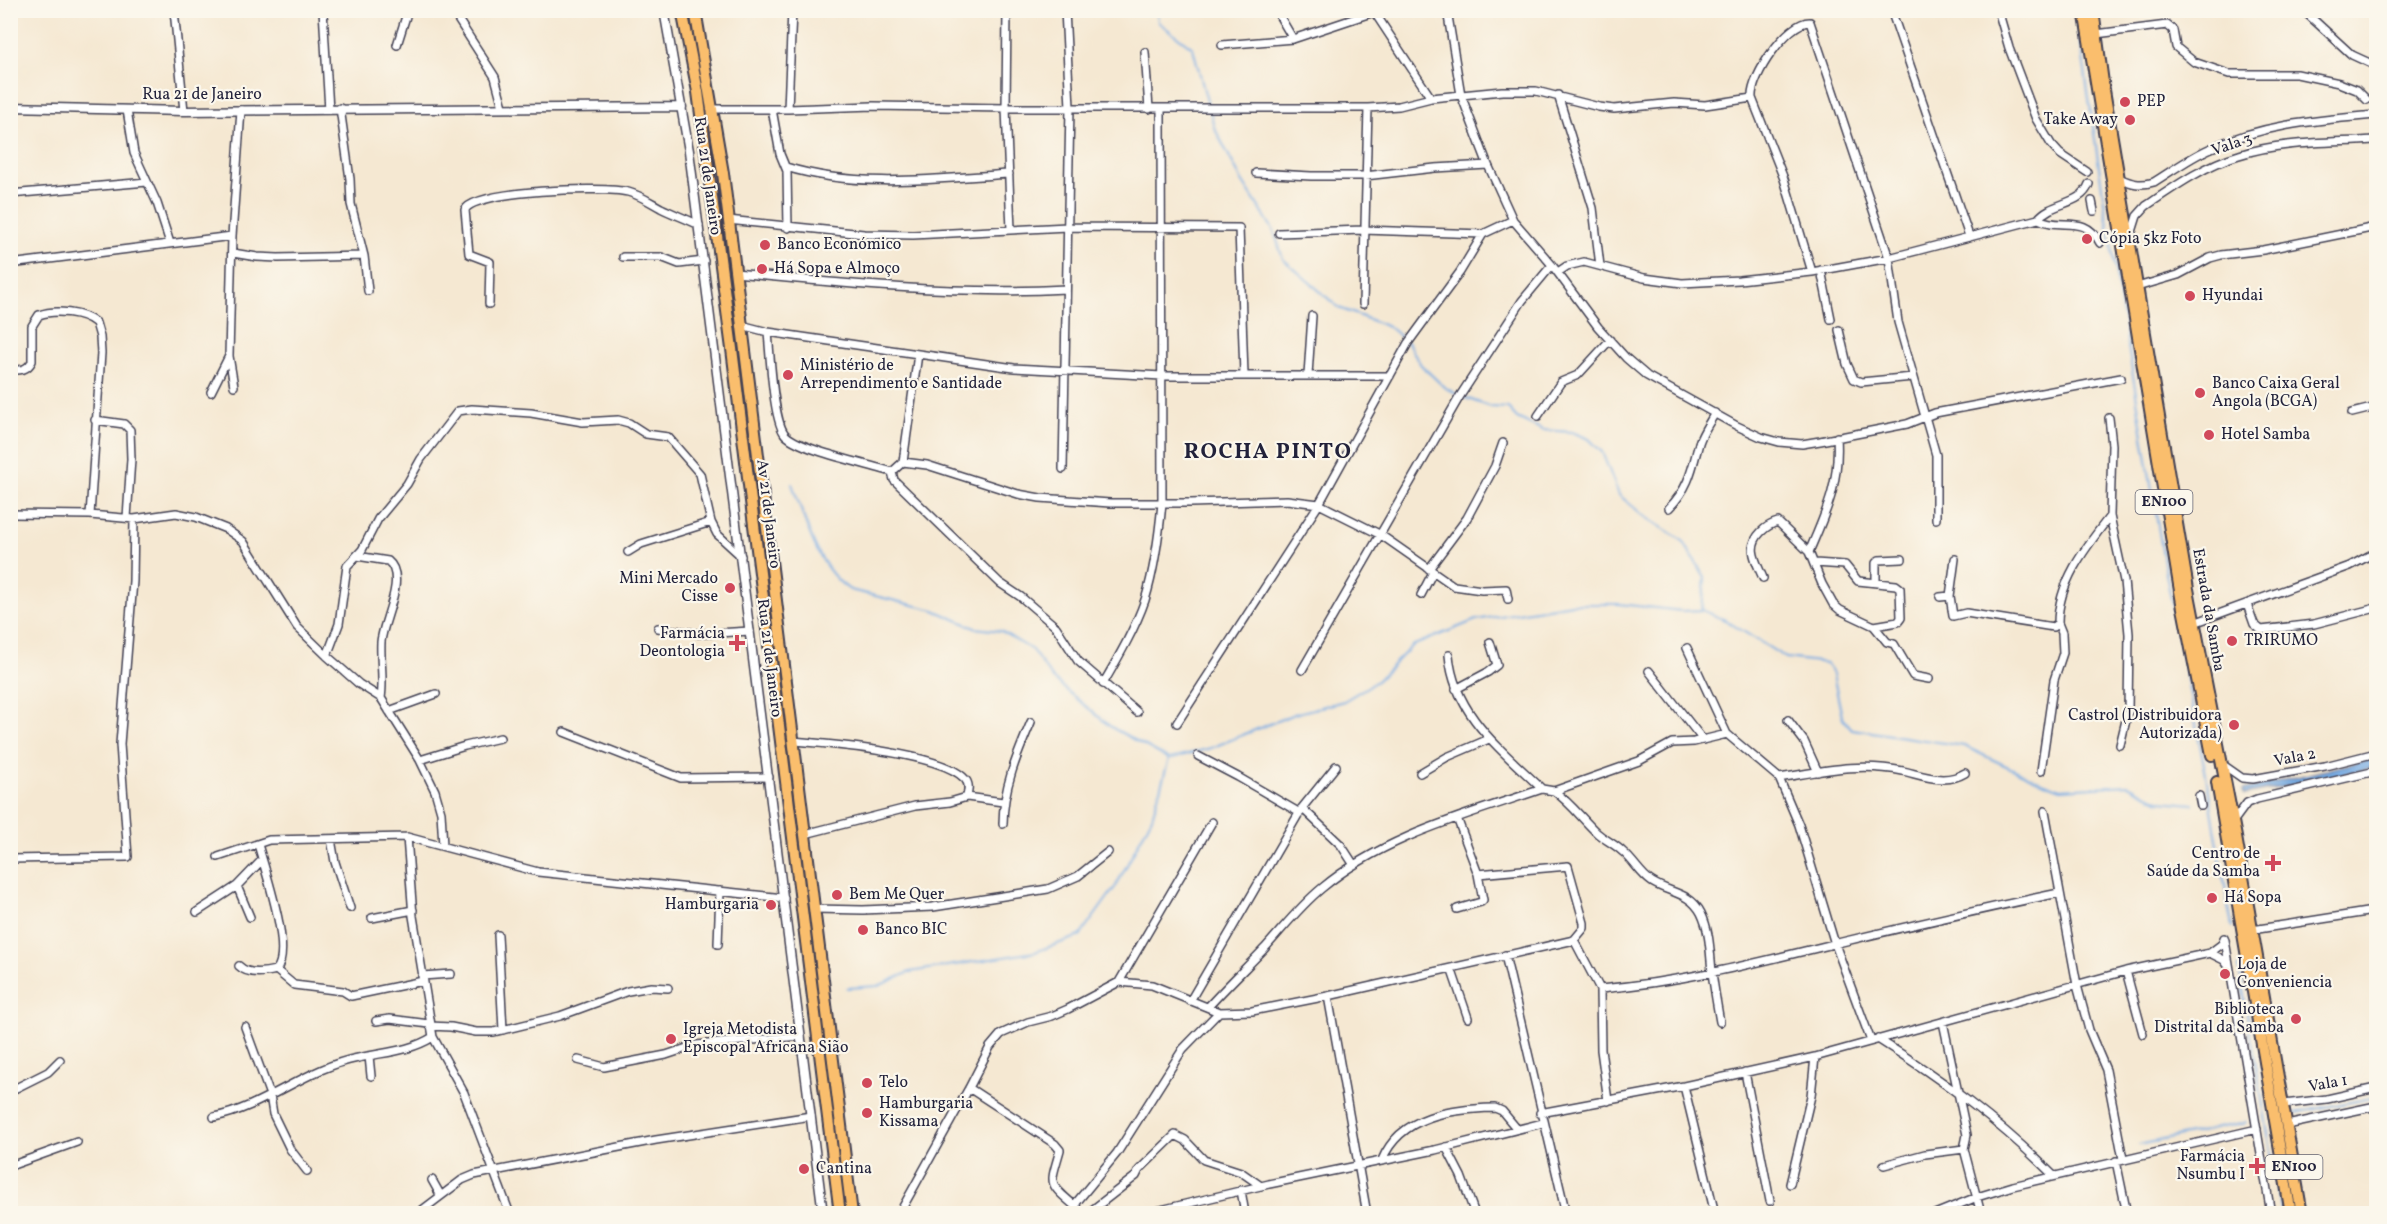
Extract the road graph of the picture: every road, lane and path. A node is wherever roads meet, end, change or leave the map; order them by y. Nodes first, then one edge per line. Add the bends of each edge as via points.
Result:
1 (174, 10) edge
2 (323, 10) edge
3 (408, 10) edge
4 (452, 10) edge
5 (664, 10) edge
6 (682, 10) edge
7 (695, 10) edge
8 (792, 10) edge
9 (1007, 10) edge
10 (1065, 10) edge
11 (1276, 10) edge
12 (1447, 10) edge
13 (1891, 10) edge
14 (1998, 10) edge
15 (2084, 10) edge
16 (2093, 10) edge
17 (2303, 10) edge
18 (1374, 11) edge
19 (2096, 34) junction
20 (1293, 39) junction
21 (397, 45) dead end
22 (1222, 45) dead end
23 (1145, 52) dead end
24 (2376, 66) edge
25 (1461, 95) junction
26 (1558, 95) junction
27 (1752, 98) junction
28 (1431, 99) junction
29 (2367, 100) dead end
30 (10, 107) edge
31 (503, 107) junction
32 (682, 107) junction
33 (1070, 107) junction
34 (339, 108) junction
35 (1006, 108) junction
36 (1368, 108) junction
37 (713, 109) junction
38 (772, 109) junction
39 (1149, 109) junction
40 (1161, 109) junction
41 (127, 110) junction
42 (241, 110) junction
43 (329, 110) junction
44 (788, 110) junction
45 (184, 111) junction
46 (2376, 115) edge
47 (2376, 140) edge
48 (1488, 165) junction
49 (786, 167) junction
50 (2087, 172) dead end
51 (1256, 173) dead end
52 (1010, 174) junction
53 (1365, 176) junction
54 (2119, 178) junction
55 (147, 182) junction
56 (2089, 184) dead end
57 (710, 189) joint
58 (10, 194) edge
59 (2092, 201) dead end
60 (2094, 211) dead end
61 (2038, 219) junction
62 (728, 220) junction
63 (1513, 220) junction
64 (699, 225) junction
65 (1160, 226) junction
66 (1067, 227) junction
67 (2376, 227) edge
68 (788, 228) junction
69 (1011, 230) junction
70 (1363, 230) junction
71 (1280, 233) dead end
72 (1483, 234) junction
73 (232, 236) junction
74 (1969, 236) junction
75 (2129, 240) junction
76 (170, 243) junction
77 (2100, 243) dead end
78 (233, 253) junction
79 (363, 256) junction
80 (622, 257) dead end
81 (1889, 258) junction
82 (704, 261) junction
83 (10, 264) edge
84 (1552, 265) junction
85 (1600, 266) junction
86 (1821, 270) junction
87 (1558, 272) junction
88 (1812, 272) junction
89 (735, 273) junction
90 (2137, 286) junction
91 (1066, 289) junction
92 (368, 291) dead end
93 (489, 304) dead end
94 (1363, 304) dead end
95 (1312, 316) dead end
96 (1831, 319) dead end
97 (741, 325) junction
98 (1839, 330) dead end
99 (768, 332) junction
100 (1610, 340) junction
101 (918, 354) junction
102 (229, 356) junction
103 (10, 370) edge
104 (1064, 370) junction
105 (1244, 375) junction
106 (1308, 375) junction
107 (1162, 376) junction
108 (1390, 376) junction
109 (1912, 377) junction
110 (2121, 378) dead end
111 (234, 386) dead end
112 (212, 392) dead end
113 (2376, 407) edge
114 (1715, 413) junction
115 (2352, 413) dead end
116 (1538, 416) dead end
117 (1925, 416) junction
118 (2109, 418) dead end
119 (96, 420) junction
120 (1837, 437) junction
121 (1503, 443) dead end
122 (903, 462) junction
123 (1063, 469) dead end
124 (892, 472) junction
125 (1162, 503) junction
126 (1319, 504) junction
127 (1668, 508) dead end
128 (10, 514) edge
129 (90, 515) junction
130 (2110, 516) junction
131 (131, 518) junction
132 (1936, 519) dead end
133 (711, 522) junction
134 (1381, 535) junction
135 (628, 552) dead end
136 (1809, 552) junction
137 (2376, 552) edge
138 (357, 556) junction
139 (741, 556) junction
140 (1902, 559) dead end
141 (1956, 560) dead end
142 (1815, 563) junction
143 (1431, 570) junction
144 (1763, 578) dead end
145 (1876, 583) junction
146 (1421, 595) dead end
147 (1950, 596) junction
148 (1940, 597) dead end
149 (1508, 599) dead end
150 (2247, 604) junction
151 (2376, 608) edge
152 (2058, 623) junction
153 (2194, 623) junction
154 (1874, 626) junction
155 (658, 628) dead end
156 (750, 631) junction
157 (1490, 642) dead end
158 (1687, 648) dead end
159 (1449, 655) dead end
160 (327, 656) junction
161 (1302, 670) dead end
162 (1649, 671) dead end
163 (1929, 679) dead end
164 (1103, 684) junction
165 (1456, 689) junction
166 (436, 694) dead end
167 (381, 698) junction
168 (389, 711) junction
169 (1137, 712) dead end
170 (1788, 720) dead end
171 (1031, 722) dead end
172 (1177, 723) dead end
173 (564, 732) dead end
174 (1727, 734) junction
175 (500, 738) dead end
176 (1489, 740) junction
177 (1703, 740) junction
178 (794, 741) junction
179 (2121, 745) dead end
180 (2376, 753) edge
181 (1198, 756) dead end
182 (420, 760) junction
183 (2221, 764) junction
184 (1336, 765) dead end
185 (2041, 771) dead end
186 (2376, 771) edge
187 (1818, 772) junction
188 (1420, 773) dead end
189 (1965, 773) dead end
190 (769, 777) junction
191 (1779, 778) junction
192 (1542, 789) junction
193 (1554, 791) junction
194 (2199, 796) dead end
195 (967, 797) junction
196 (1003, 802) junction
197 (2201, 806) dead end
198 (1301, 811) junction
199 (2046, 811) dead end
200 (1457, 818) junction
201 (1212, 822) dead end
202 (2233, 822) junction
203 (1003, 824) dead end
204 (805, 834) junction
205 (407, 837) junction
206 (331, 839) junction
207 (258, 844) junction
208 (443, 846) junction
209 (1108, 852) dead end
210 (218, 857) dead end
211 (10, 859) edge
212 (262, 860) junction
213 (1354, 865) junction
214 (1478, 874) junction
215 (237, 886) junction
216 (720, 891) junction
217 (2059, 893) junction
218 (784, 898) junction
219 (350, 908) dead end
220 (814, 909) junction
221 (1457, 909) dead end
222 (413, 910) junction
223 (197, 912) dead end
224 (2367, 912) dead end
225 (250, 917) dead end
226 (372, 918) dead end
227 (2252, 930) junction
228 (498, 934) dead end
229 (1574, 940) junction
230 (718, 944) dead end
231 (1835, 944) junction
232 (2210, 953) junction
233 (1504, 955) junction
234 (239, 966) dead end
235 (1450, 968) junction
236 (2229, 968) junction
237 (276, 970) junction
238 (2126, 971) junction
239 (1712, 973) junction
240 (451, 974) dead end
241 (422, 979) junction
242 (1119, 982) junction
243 (2077, 985) junction
244 (668, 988) dead end
245 (1600, 989) junction
246 (1328, 996) junction
247 (1190, 1000) junction
248 (1208, 1007) junction
249 (1219, 1012) junction
250 (1468, 1018) dead end
251 (376, 1021) dead end
252 (1720, 1022) dead end
253 (1943, 1022) junction
254 (430, 1025) junction
255 (245, 1027) dead end
256 (503, 1030) junction
257 (2143, 1034) dead end
258 (801, 1036) junction
259 (433, 1037) junction
260 (1875, 1040) junction
261 (369, 1056) junction
262 (1815, 1057) junction
263 (60, 1060) dead end
264 (578, 1060) dead end
265 (1745, 1072) junction
266 (371, 1076) dead end
267 (1684, 1086) junction
268 (969, 1088) junction
269 (2376, 1088) edge
270 (10, 1091) edge
271 (1958, 1093) junction
272 (270, 1095) junction
273 (1608, 1101) junction
274 (2284, 1104) junction
275 (2376, 1106) edge
276 (1540, 1113) junction
277 (811, 1116) junction
278 (214, 1117) dead end
279 (1543, 1123) junction
280 (2287, 1125) junction
281 (1517, 1129) junction
282 (2257, 1129) junction
283 (77, 1142) dead end
284 (1446, 1147) junction
285 (1964, 1149) junction
286 (1382, 1160) junction
287 (2120, 1160) junction
288 (1358, 1165) junction
289 (1884, 1165) dead end
290 (10, 1166) edge
291 (493, 1170) junction
292 (307, 1171) dead end
293 (2054, 1176) junction
294 (432, 1180) dead end
295 (1790, 1184) dead end
296 (1261, 1186) junction
297 (1241, 1190) junction
298 (441, 1196) junction
299 (1977, 1197) junction
300 (1770, 1200) dead end
301 (1076, 1210) edge
302 (903, 1213) edge
303 (2127, 1213) edge
304 (417, 1214) edge
305 (510, 1214) edge
306 (823, 1214) edge
307 (840, 1214) edge
308 (852, 1214) edge
309 (1087, 1214) edge
310 (1144, 1214) edge
311 (1245, 1214) edge
312 (1367, 1214) edge
313 (1475, 1214) edge
314 (1566, 1214) edge
315 (1715, 1214) edge
316 (1935, 1214) edge
317 (1981, 1214) edge
318 (2119, 1214) edge
319 (2271, 1214) edge
320 (2292, 1214) edge
321 (2302, 1214) edge

1 - 45 street
2 - 43 street
3 - 21 street
4 - 31 street via 495,77
5 - 32 street, Rua 21 de Janeiro
6 - 57 main road, Rua 21 de Janeiro via 698,92
7 - 37 main road, Rua 21 de Janeiro
8 - 44 street
9 - 35 street
10 - 33 street
11 - 20 street
12 - 25 street
13 - 74 street
14 - 50 street via 2036,119 2060,154
15 - 320 main road, Estrada da Samba / EN100 via 2182,603 2220,795
16 - 19 main road, Estrada da Samba / EN100
17 - 24 street via 2352,55
18 - 20 street
18 - 28 street
19 - 29 street via 2167,25 2173,30 2176,47 2194,62 2229,74 2297,74 2339,83 2357,90
19 - 54 main road, Estrada da Samba / EN100
20 - 22 street
23 - 39 street
25 - 26 street via 1536,91
25 - 28 street
25 - 48 street
26 - 27 street via 1614,109 1674,103 1705,105
26 - 85 street via 1593,208
27 - 81 street via 1755,80 1780,42 1792,30 1810,22
27 - 88 street via 1784,179
28 - 36 street
30 - 41 street, Rua 21 de Janeiro
31 - 32 street, Rua 21 de Janeiro
31 - 34 street, Rua 21 de Janeiro
32 - 64 street, Rua 21 de Janeiro
33 - 35 street
33 - 39 street
33 - 66 street
34 - 43 street, Rua 21 de Janeiro
34 - 79 street via 351,204
35 - 44 street via 873,106
35 - 52 street
36 - 40 street
36 - 53 street
37 - 38 street
37 - 62 main road, Rua 21 de Janeiro
38 - 44 street
38 - 49 street
39 - 40 street
40 - 65 street
41 - 45 street, Rua 21 de Janeiro
41 - 55 street via 134,153
42 - 43 street, Rua 21 de Janeiro
42 - 45 street, Rua 21 de Janeiro
42 - 73 street
46 - 54 street, Vala 3 via 2308,121 2240,138 2208,149 2145,185
47 - 75 street, Vala 3 via 2265,148 2214,164 2146,206 2137,216
48 - 53 street
48 - 63 street
49 - 52 street via 873,180
49 - 68 street
51 - 53 street
52 - 69 street
53 - 70 street
54 - 75 main road, Estrada da Samba / EN100
55 - 58 street
55 - 76 street
56 - 61 street via 2079,197 2044,211
57 - 307 main road, Av 21 de Janeiro
59 - 60 street
61 - 74 street
61 - 77 street via 2047,224 2086,227
62 - 68 street
62 - 89 main road, Rua 21 de Janeiro
63 - 72 street
63 - 84 street
64 - 82 street, Rua 21 de Janeiro
64 - 93 street via 638,195 602,188 516,194 471,203 465,210 469,254 490,263
65 - 66 street
65 - 105 street via 1236,227 1241,231
65 - 107 street
66 - 69 street
66 - 91 street
67 - 90 street via 2221,255 2178,275
68 - 69 street via 913,235
70 - 71 street
70 - 72 street
70 - 94 street
72 - 108 street via 1408,343
73 - 76 street
73 - 78 street
74 - 81 street
75 - 90 main road, Estrada da Samba / EN100
76 - 83 street
78 - 79 street via 278,258
78 - 102 street
79 - 92 street
80 - 82 street via 661,257 679,264
81 - 86 street
81 - 109 street via 1898,322
82 - 139 street, Rua 21 de Janeiro
84 - 87 street
84 - 134 street via 1522,301 1460,396
85 - 87 street via 1576,263
85 - 88 street via 1682,284
86 - 88 street
86 - 96 street
87 - 100 street
89 - 91 street via 908,289
89 - 97 main road, Rua 21 de Janeiro
90 - 153 main road, Estrada da Samba / EN100
91 - 104 street
95 - 106 street
97 - 99 street
97 - 178 main road, Rua 21 de Janeiro
98 - 109 street via 1846,364 1854,379 1862,382
99 - 101 street
99 - 124 street via 774,396 784,434 819,452
100 - 114 street via 1647,376
100 - 116 street via 1578,375 1561,382
101 - 104 street via 1014,369
101 - 122 street
102 - 111 street
102 - 112 street
103 - 119 street via 30,366 32,326 39,315 71,314 92,320 98,328 101,353
104 - 107 street
104 - 123 street
105 - 106 street
105 - 107 street
106 - 108 street
107 - 125 street
108 - 126 street
109 - 117 street
110 - 117 street
113 - 115 street
114 - 120 street via 1779,442 1802,444
114 - 127 street via 1700,441 1695,465 1683,490
117 - 120 street via 1907,424
117 - 132 street via 1937,462
118 - 130 street
119 - 129 street
119 - 131 street via 124,424 130,430
120 - 136 street via 1838,473
121 - 143 street via 1471,512
122 - 124 street
122 - 125 street via 927,465 1040,498
124 - 164 street via 894,480 1000,583 1056,627 1072,655
125 - 126 street via 1287,500
125 - 164 street via 1144,601
126 - 134 street
126 - 172 street
128 - 129 street
129 - 131 street
130 - 152 street via 2069,578 2060,602
130 - 179 street via 2124,581 2129,634 2128,712
131 - 160 street via 176,513 226,530 243,541 286,612
131 - 211 street via 131,614 120,744 128,857
133 - 135 street via 640,544
133 - 138 street via 700,474 668,437 646,434 618,420 583,422 531,413 465,409 453,415 407,484 378,519
133 - 139 street via 721,539
134 - 143 street
134 - 161 street
136 - 142 street
136 - 144 street via 1778,522 1771,524 1758,535 1751,550
137 - 150 street via 2350,566
138 - 160 street via 347,566 339,624
138 - 167 street via 388,561 393,567 394,593 381,640
139 - 156 street, Rua 21 de Janeiro
140 - 145 street via 1879,560
141 - 147 street
142 - 145 street via 1845,565 1858,581
142 - 154 street via 1833,604
143 - 146 street
143 - 149 street via 1462,588 1506,589
145 - 154 street via 1900,588 1901,618
147 - 148 street
147 - 152 street via 1953,616 1966,613 2050,627
150 - 151 street via 2254,624 2261,630 2314,624
150 - 153 street
152 - 185 street via 2063,653 2054,680
153 - 183 main road, Estrada da Samba / EN100
154 - 163 street via 1887,642 1896,645 1913,676
155 - 156 street via 701,634
156 - 190 street, Rua 21 de Janeiro
157 - 165 street via 1497,665
158 - 174 street
159 - 165 street
160 - 167 street
162 - 177 street
164 - 169 street
165 - 176 street
166 - 168 street
167 - 168 street
168 - 182 street
170 - 187 street via 1804,741
171 - 196 street
173 - 190 street via 681,777
174 - 177 street
174 - 191 street
175 - 182 street
176 - 188 street
176 - 192 street
177 - 193 street via 1672,743 1639,761
178 - 195 street via 927,761 965,779
178 - 204 main road, Rua 21 de Janeiro
180 - 183 street, Vala 2 via 2253,779 2242,778
181 - 198 street
182 - 208 street via 441,812
183 - 202 main road, Estrada da Samba / EN100
184 - 198 street
186 - 202 street, Vala 2 via 2257,799 2247,803
187 - 189 street via 1874,766 1941,779 1954,779
187 - 191 street
190 - 218 street, Rua 21 de Janeiro
191 - 231 street via 1799,825
192 - 193 street
192 - 200 street
193 - 239 street via 1624,852 1644,876 1690,899 1705,922
194 - 197 street
195 - 196 street
195 - 204 street
196 - 203 street
198 - 213 street via 1341,845
198 - 247 street
199 - 217 street
200 - 213 street via 1416,833
200 - 214 street
201 - 242 street
202 - 227 main road, Estrada da Samba / EN100
204 - 220 main road, Rua 21 de Janeiro
205 - 206 street
205 - 208 street
205 - 222 street
206 - 207 street via 269,840
206 - 219 street
207 - 210 street
207 - 212 street
208 - 216 street via 538,872
209 - 220 street via 1078,876 1048,889 933,907
212 - 215 street
212 - 237 street via 281,938 281,960
213 - 248 street via 1300,907
214 - 221 street via 1483,901
214 - 229 street via 1568,866 1584,923
215 - 223 street
215 - 225 street
216 - 218 street
216 - 230 street
217 - 231 street
217 - 243 street
218 - 258 street, Rua 21 de Janeiro
220 - 308 main road, Rua 21 de Janeiro
222 - 226 street
222 - 241 street
224 - 227 street
227 - 274 main road, Estrada da Samba / EN100
228 - 256 street
229 - 233 street
229 - 245 street
231 - 239 street
231 - 260 street
232 - 236 street via 2224,960
232 - 236 street via 2224,938
232 - 238 street
233 - 235 street
233 - 276 street
234 - 237 street via 251,972
235 - 246 street
235 - 250 street
236 - 282 street
237 - 241 street via 294,985 343,991 351,996
238 - 243 street
238 - 257 street
239 - 245 street
239 - 252 street
240 - 241 street
241 - 254 street
242 - 247 street via 1152,985
242 - 268 street via 1060,1012 1001,1034
243 - 253 street
243 - 287 street via 2108,1079
244 - 256 street via 628,991 560,1016
245 - 273 street via 1601,1050
246 - 249 street via 1252,1011
246 - 288 street
247 - 248 street
248 - 249 street
249 - 301 street via 1183,1049 1117,1153 1076,1203
251 - 254 street via 390,1019
253 - 260 street
253 - 271 street
254 - 256 street via 482,1033
254 - 259 street
255 - 272 street
258 - 264 street via 696,1045 604,1067
258 - 277 street, Rua 21 de Janeiro
259 - 261 street via 399,1052
259 - 291 street via 464,1093
260 - 262 street
260 - 271 street
261 - 266 street
261 - 272 street via 339,1063
262 - 265 street
262 - 295 street via 1811,1096
263 - 270 street via 48,1072
265 - 267 street
265 - 300 street
267 - 273 street
267 - 315 street
268 - 301 street via 1055,1144 1060,1150 1052,1180 1054,1188
268 - 302 street
269 - 274 street, Vala 1
271 - 285 street via 1967,1135
271 - 293 street via 2019,1141
272 - 278 street
272 - 292 street via 273,1114 290,1149
273 - 276 street
274 - 280 main road, Estrada da Samba / EN100
275 - 280 street, Vala 1
276 - 279 street
277 - 291 street
277 - 306 street, Rua 21 de Janeiro
279 - 281 street
279 - 314 street
280 - 321 main road, Estrada da Samba / EN100
281 - 284 street
281 - 286 street via 1495,1108 1436,1115 1408,1126 1390,1143
282 - 287 street
282 - 319 street
283 - 290 street
284 - 286 street
284 - 313 street
285 - 289 street
285 - 299 street
286 - 288 street
287 - 293 street
287 - 303 street
288 - 296 street
288 - 312 street
291 - 298 street via 462,1180
291 - 305 street
293 - 299 street
294 - 298 street
296 - 297 street
296 - 309 street via 1240,1172 1204,1160 1175,1135 1136,1176
297 - 310 street
297 - 311 street
298 - 304 street
299 - 316 street
299 - 317 street
303 - 318 street

